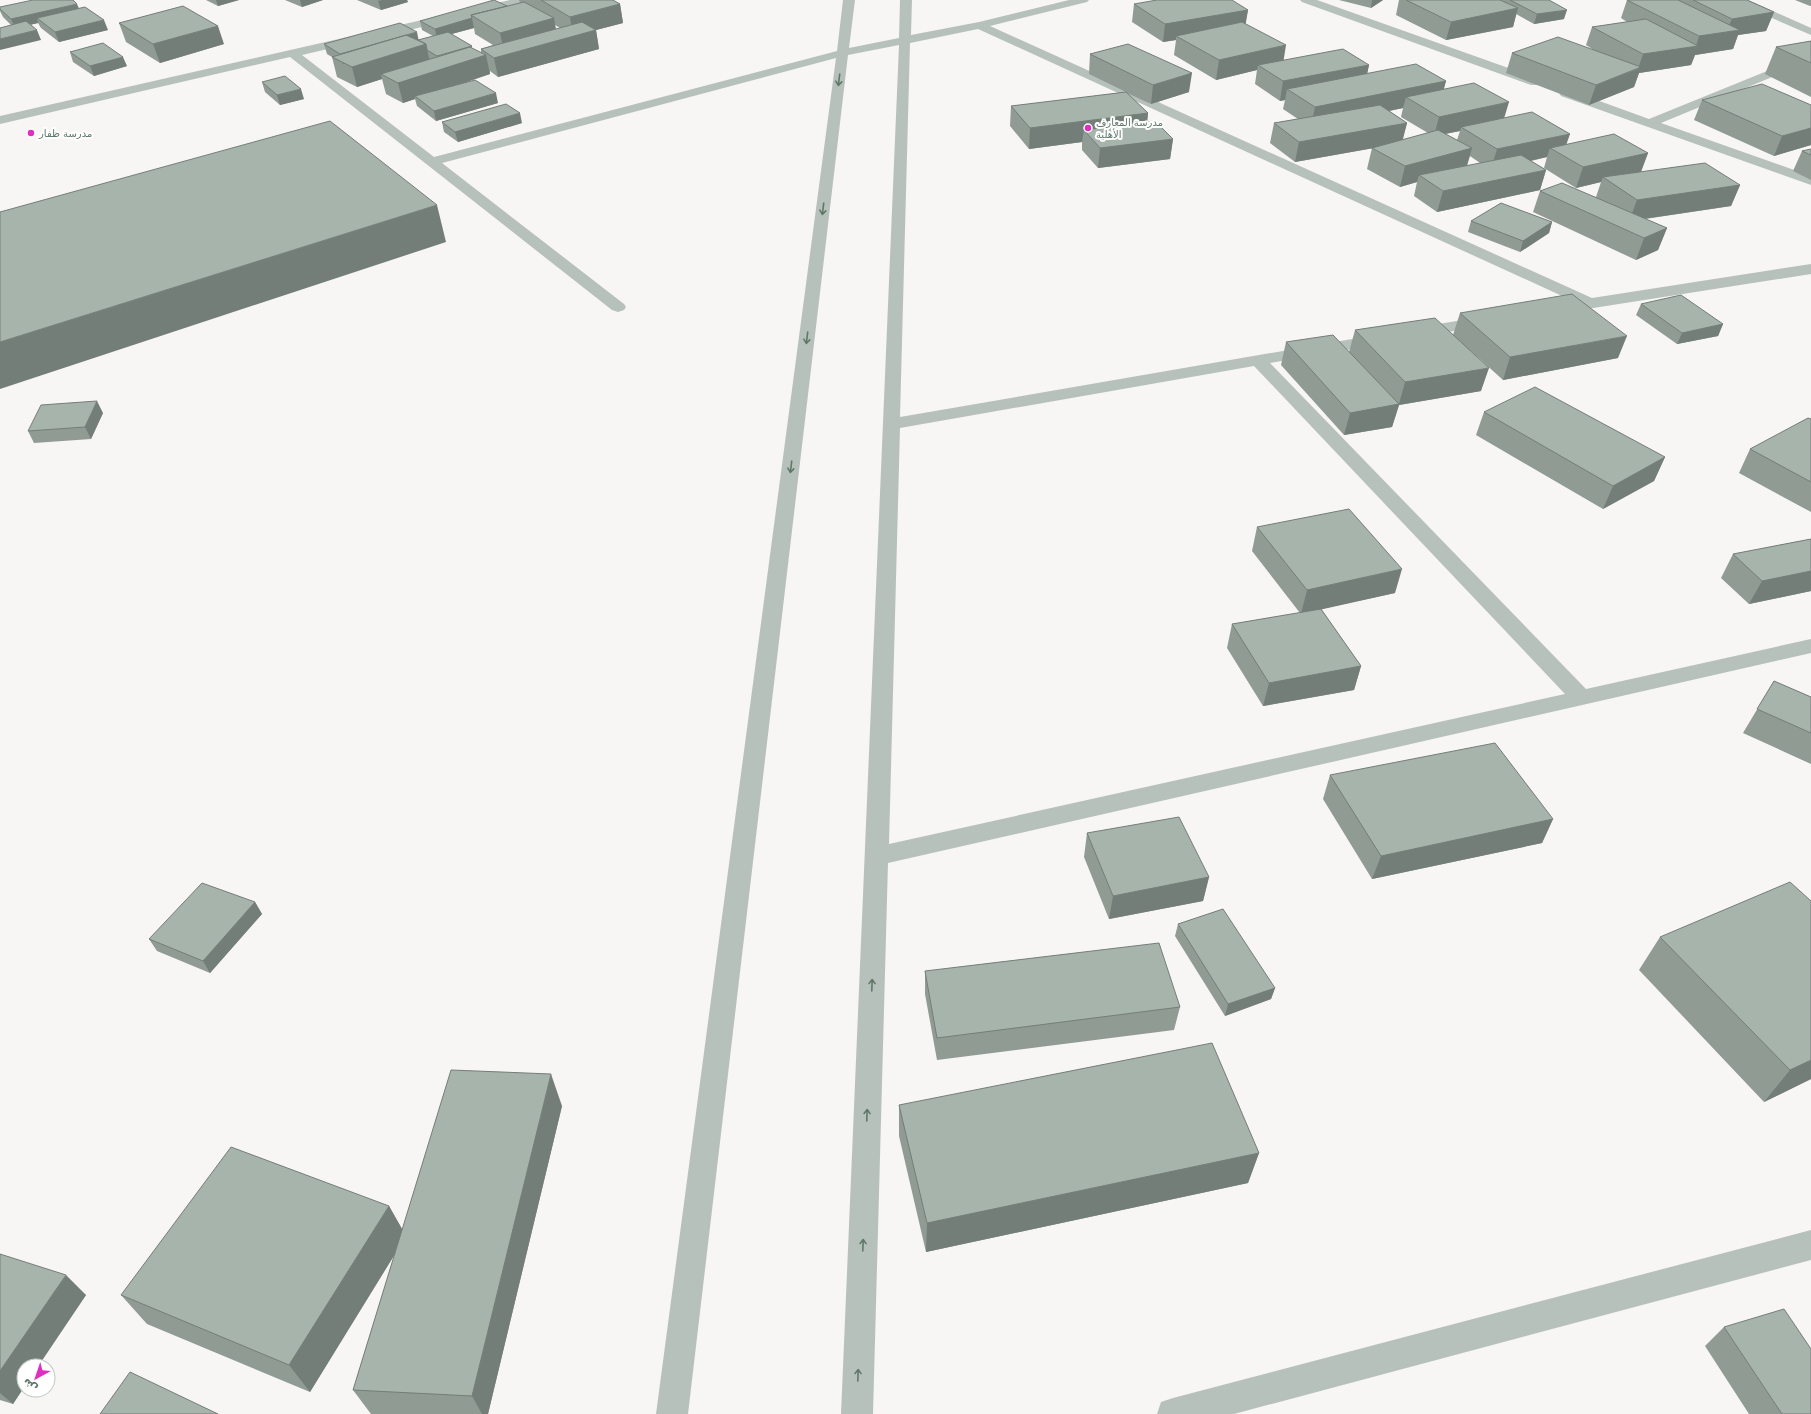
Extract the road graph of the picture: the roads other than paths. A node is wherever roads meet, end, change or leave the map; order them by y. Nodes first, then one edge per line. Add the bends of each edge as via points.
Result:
1 (525, 0) edge
2 (849, 0) edge
3 (906, 0) edge
4 (1083, 0) edge
5 (1306, 0) edge
6 (1739, 0) edge
7 (1397, 22) dead end
8 (979, 24) junction
9 (1383, 28) junction
10 (1811, 32) edge
11 (904, 40) junction
12 (292, 53) junction
13 (842, 53) junction
14 (1811, 57) edge
15 (0, 120) edge
16 (1649, 123) junction
17 (432, 162) junction
18 (1811, 181) edge
19 (1811, 269) edge
20 (1589, 303) junction
21 (618, 307) dead end
22 (1543, 311) edge
23 (1504, 317) edge
24 (1258, 360) junction
25 (892, 424) junction
26 (1811, 646) edge
27 (1582, 698) junction
28 (876, 856) junction
29 (1811, 1245) edge
30 (672, 1414) edge
31 (857, 1414) edge
32 (1173, 1414) edge

1 - 12 street
2 - 13 street
3 - 11 street
4 - 8 street
5 - 9 street
6 - 10 street
7 - 9 street
8 - 11 street
8 - 20 street
9 - 16 street
11 - 13 street
11 - 25 street
12 - 15 street
12 - 17 street
13 - 17 street
13 -> 30 street
14 - 16 street
16 - 18 street
17 - 21 street
19 - 20 street
20 - 22 street
23 - 24 street
24 - 25 street
24 - 27 street
25 - 28 street
26 - 27 street
27 - 28 street
31 -> 28 street
29 - 32 street

